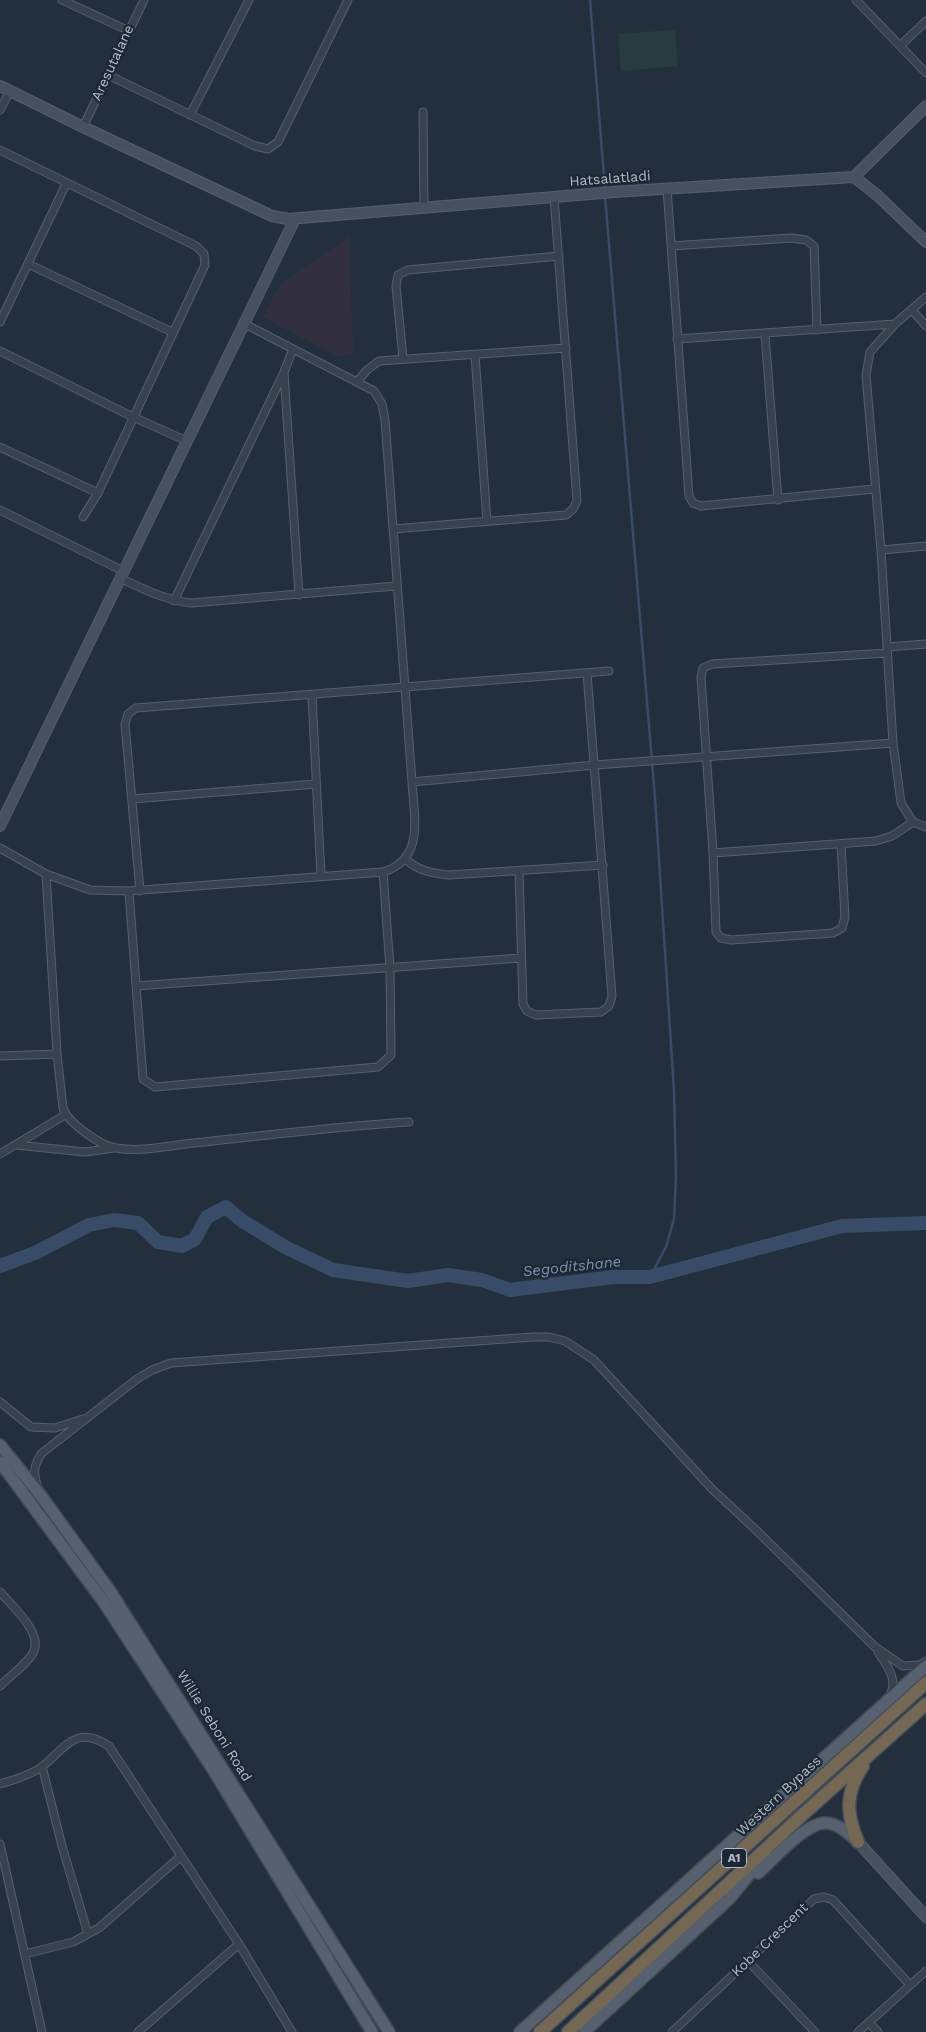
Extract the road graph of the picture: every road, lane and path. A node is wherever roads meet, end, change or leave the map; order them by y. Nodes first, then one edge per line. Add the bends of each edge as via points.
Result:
1 (62, 0) edge
2 (144, 0) edge
3 (249, 0) edge
4 (348, 0) edge
5 (856, 0) edge
6 (926, 21) edge
7 (129, 31) junction
8 (901, 45) junction
9 (926, 73) edge
10 (108, 75) junction
11 (0, 86) edge
12 (10, 90) junction
13 (926, 106) edge
14 (0, 110) edge
15 (423, 112) dead end
16 (190, 115) junction
17 (83, 127) junction
18 (0, 150) edge
19 (854, 177) junction
20 (66, 184) junction
21 (667, 188) junction
22 (554, 197) junction
23 (424, 207) junction
24 (295, 219) junction
25 (926, 242) edge
26 (671, 246) junction
27 (559, 256) junction
28 (28, 264) junction
29 (926, 297) edge
30 (912, 310) junction
31 (0, 322) edge
32 (243, 323) junction
33 (895, 324) junction
34 (926, 326) edge
35 (817, 330) junction
36 (172, 332) junction
37 (765, 334) junction
38 (677, 339) junction
39 (566, 348) junction
40 (293, 349) junction
41 (0, 351) edge
42 (475, 356) junction
43 (403, 358) junction
44 (284, 372) junction
45 (357, 382) junction
46 (134, 417) junction
47 (187, 441) junction
48 (0, 447) edge
49 (874, 489) junction
50 (98, 493) junction
51 (778, 500) junction
52 (0, 510) edge
53 (83, 517) dead end
54 (488, 521) junction
55 (393, 529) junction
56 (926, 546) edge
57 (880, 550) junction
58 (122, 574) junction
59 (396, 586) junction
60 (299, 595) junction
61 (174, 601) junction
62 (926, 644) edge
63 (887, 650) junction
64 (609, 671) dead end
65 (587, 673) junction
66 (404, 688) junction
67 (312, 696) junction
68 (893, 743) junction
69 (706, 757) junction
70 (595, 765) junction
71 (412, 782) junction
72 (316, 784) junction
73 (132, 799) junction
74 (913, 822) junction
75 (0, 826) edge
76 (926, 827) edge
77 (841, 844) junction
78 (0, 848) edge
79 (713, 853) junction
80 (405, 859) junction
81 (603, 865) junction
82 (383, 872) junction
83 (519, 872) junction
84 (46, 874) junction
85 (321, 876) junction
86 (140, 890) junction
87 (129, 891) junction
88 (521, 958) junction
89 (390, 968) junction
90 (136, 986) junction
91 (57, 1054) junction
92 (0, 1056) edge
93 (65, 1115) junction
94 (409, 1122) dead end
95 (16, 1145) junction
96 (114, 1148) junction
97 (0, 1154) edge
98 (0, 1402) edge
99 (88, 1418) junction
100 (0, 1445) edge
101 (0, 1462) edge
102 (42, 1497) junction
103 (0, 1592) edge
104 (875, 1648) junction
105 (926, 1662) edge
106 (926, 1666) edge
107 (926, 1682) edge
108 (0, 1686) edge
109 (926, 1704) edge
110 (883, 1705) junction
111 (872, 1754) junction
112 (42, 1766) junction
113 (0, 1784) edge
114 (782, 1835) junction
115 (858, 1842) junction
116 (0, 1844) edge
117 (181, 1856) junction
118 (3, 1874) edge
119 (729, 1899) junction
120 (926, 1917) edge
121 (88, 1934) junction
122 (238, 1944) junction
123 (25, 1954) junction
124 (748, 1962) junction
125 (926, 1970) edge
126 (910, 1985) junction
127 (869, 2023) junction
128 (677, 2030) edge
129 (291, 2031) edge
130 (42, 2032) edge
131 (138, 2032) edge
132 (372, 2032) edge
133 (388, 2032) edge
134 (520, 2032) edge
135 (540, 2032) edge
136 (568, 2032) edge
137 (584, 2032) edge
138 (815, 2032) edge
139 (858, 2032) edge
140 (878, 2032) edge

1 - 7 street
2 - 7 street, Aresutalane
3 - 16 street
4 - 16 street via 273,147 262,149
5 - 8 street
6 - 8 street
7 - 10 street, Aresutalane
8 - 9 street
10 - 16 street
10 - 17 street, Aresutalane
11 - 12 street, Hatsalatladi
12 - 14 street
12 - 17 street, Hatsalatladi
13 - 19 street
15 - 23 street
17 - 24 street, Hatsalatladi via 272,216
18 - 20 street
19 - 21 street, Hatsalatladi
19 - 25 street
20 - 28 street
20 - 36 street via 196,246 204,254 205,265
21 - 22 street, Hatsalatladi
21 - 26 street
22 - 23 street, Hatsalatladi
22 - 27 street
23 - 24 street, Hatsalatladi
24 - 32 street
26 - 35 street via 790,238 806,240 814,246
26 - 38 street
27 - 39 street
27 - 43 street via 408,270 398,275 396,286
28 - 31 street
28 - 36 street
29 - 30 street
30 - 33 street
30 - 34 street
32 - 40 street
32 - 47 street
33 - 35 street
33 - 49 street via 870,352 867,363
35 - 37 street
36 - 46 street
37 - 38 street
37 - 51 street
38 - 51 street via 689,496 693,503 701,506
39 - 42 street
39 - 54 street via 577,501 566,515
40 - 44 street
40 - 45 street
41 - 46 street
42 - 43 street
42 - 54 street
43 - 45 street via 379,361
44 - 60 street
44 - 61 street
45 - 55 street via 374,391 382,404
46 - 47 street
46 - 50 street
47 - 58 street
48 - 50 street
49 - 51 street
49 - 57 street
50 - 53 street
52 - 58 street
54 - 55 street
55 - 59 street
56 - 57 street
57 - 63 street
58 - 61 street via 153,594
58 - 75 street
59 - 60 street
59 - 66 street
60 - 61 street via 191,603
62 - 63 street
63 - 68 street
63 - 69 street via 712,664 704,668 701,678
64 - 65 street
65 - 66 street
65 - 70 street
66 - 67 street
66 - 71 street
67 - 72 street
67 - 73 street via 136,708 128,714 125,724
68 - 69 street
68 - 74 street via 901,803
69 - 70 street
69 - 79 street
70 - 71 street
70 - 81 street
71 - 80 street via 415,836
72 - 73 street
72 - 85 street
73 - 86 street
74 - 76 street
74 - 77 street via 892,836 876,841
77 - 79 street
77 - 79 street via 845,917 842,928 833,933 721,938 716,932
78 - 84 street
80 - 82 street
80 - 83 street via 428,873
81 - 83 street
81 - 88 street via 612,996 609,1006 601,1012 536,1015 527,1011 523,1004
82 - 85 street
82 - 89 street
83 - 88 street
84 - 87 street via 90,890
84 - 91 street
85 - 86 street
86 - 87 street
87 - 90 street
88 - 89 street
89 - 90 street
89 - 90 street via 391,1055 378,1067 155,1087 144,1080
91 - 92 street
91 - 93 street
93 - 95 street
93 - 96 street
94 - 96 street via 195,1142 150,1150
95 - 96 street via 85,1152
95 - 97 street
98 - 99 street via 31,1427 40,1429
99 - 102 street via 42,1453 35,1463 34,1477
99 - 104 street via 152,1370 171,1363 533,1337 565,1341 594,1360 712,1489
100 - 102 main road, Willie Seboni Road
101 - 132 main road, Willie Seboni Road via 119,1625 214,1771
102 - 133 main road, Willie Seboni Road via 110,1592
103 - 108 street via 34,1633 36,1645 32,1655
104 - 105 street via 903,1666
104 - 110 street via 893,1682 892,1693
106 - 110 main road
107 - 135 highway, Western Bypass / A1
109 - 111 highway, A1
110 - 134 main road
111 - 114 highway, A1
111 - 115 highway via 859,1772 848,1798 851,1826
112 - 113 street
112 - 117 street via 67,1743 81,1736 97,1739 109,1746
112 - 121 street
114 - 119 main road
114 - 136 highway, A1
115 - 119 main road via 836,1826 825,1823 813,1826
115 - 120 street
116 - 118 street
117 - 121 street
117 - 122 street
118 - 123 street
119 - 137 main road
121 - 123 street via 73,1942
122 - 129 street
122 - 131 street
123 - 130 street
124 - 126 street, Kobe Crescent via 814,1899 824,1897 833,1900
124 - 128 street, Kobe Crescent
124 - 138 street
125 - 126 street
126 - 127 street
127 - 139 street
127 - 140 street

